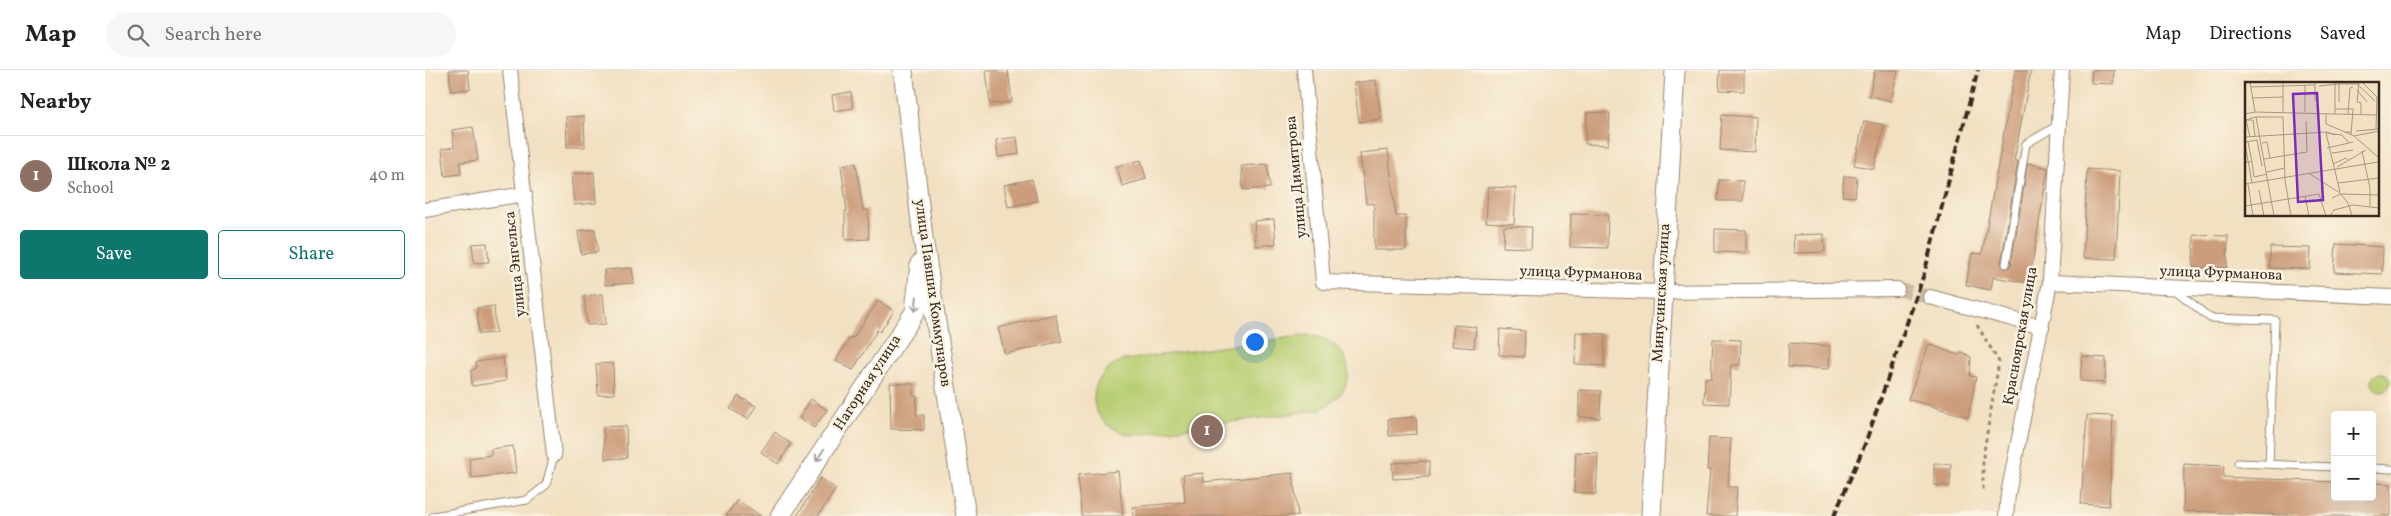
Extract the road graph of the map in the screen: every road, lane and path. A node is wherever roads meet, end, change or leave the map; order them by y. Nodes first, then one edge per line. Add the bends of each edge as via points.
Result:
1 (510, 70) edge
2 (903, 70) edge
3 (1304, 70) edge
4 (1675, 70) edge
5 (2062, 70) edge
6 (2058, 125) junction
7 (525, 194) junction
8 (425, 210) edge
9 (923, 238) junction
10 (2005, 264) dead end
11 (1323, 282) joint
12 (2050, 282) junction
13 (2172, 288) junction
14 (1897, 289) tunnel mouth
15 (1662, 292) junction
16 (1930, 297) tunnel mouth
17 (2391, 297) edge
18 (1973, 319) dead end
19 (2042, 327) junction
20 (554, 455) joint
21 (2238, 463) dead end
22 (2269, 464) junction
23 (2331, 467) edge
24 (2376, 468) edge
25 (2391, 469) edge
26 (1983, 492) dead end
27 (433, 516) edge
28 (780, 516) edge
29 (966, 516) edge
30 (1651, 516) edge
31 (2006, 516) edge

1 - 7 street, улица Энгельса
2 - 9 street, улица Павших Коммунаров
3 - 11 street, улица Димитрова
4 - 15 street, Минусинская улица
5 - 6 street, Красноярская улица
6 - 10 lane via 2026,144
6 - 12 street, Красноярская улица
7 - 8 street
7 - 20 street, улица Энгельса
9 -> 28 street, Нагорная улица via 915,312
9 - 29 street, улица Павших Коммунаров
11 - 15 street, улица Фурманова
12 - 13 street, улица Фурманова
12 - 19 street, Красноярская улица
13 - 17 street, улица Фурманова
13 - 22 lane via 2210,318 2275,320
14 - 15 street, улица Фурманова
15 - 30 street, Минусинская улица
16 - 19 street
18 - 26 path via 1999,362 1983,456
19 - 31 street, Красноярская улица
20 - 27 lane via 546,485 527,500
21 - 22 lane
22 - 23 lane
24 - 25 lane

